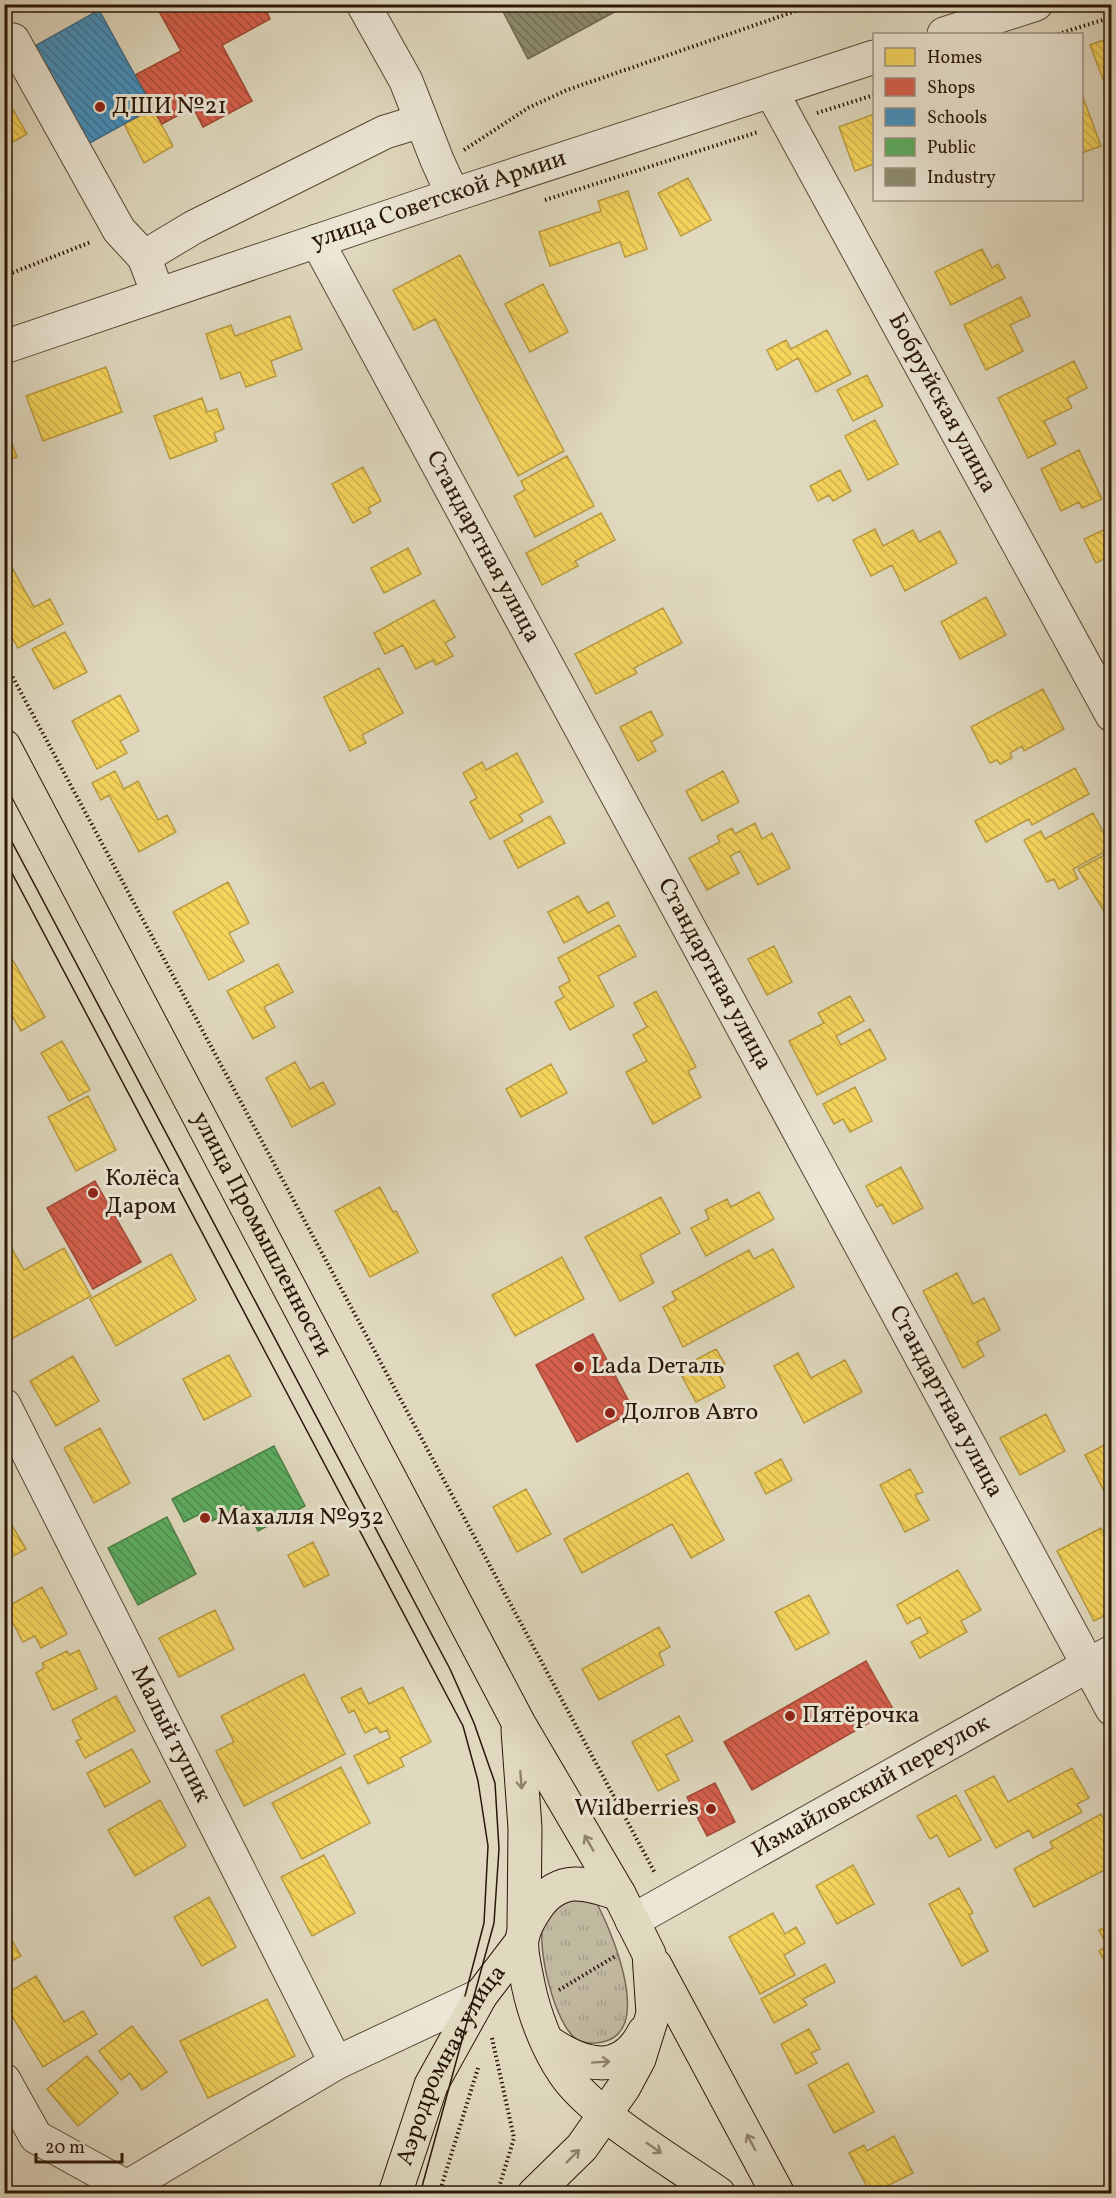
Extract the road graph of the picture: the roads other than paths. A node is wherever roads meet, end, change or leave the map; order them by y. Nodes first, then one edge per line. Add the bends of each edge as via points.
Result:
1 (363, 4) edge
2 (1036, 4) edge
3 (947, 33) edge
4 (13, 40) dead end
5 (873, 57) edge
6 (771, 91) junction
7 (421, 121) junction
8 (453, 195) junction
9 (317, 241) junction
10 (144, 257) junction
11 (158, 295) junction
12 (4, 347) edge
13 (1112, 715) edge
14 (4, 746) edge
15 (4, 1405) edge
16 (1100, 1658) edge
17 (1112, 1709) edge
18 (518, 1722) junction
19 (625, 1907) junction
20 (522, 1935) junction
21 (649, 1954) junction
22 (481, 1995) junction
23 (653, 1997) junction
24 (548, 2042) junction
25 (336, 2063) junction
26 (4, 2080) edge
27 (606, 2114) junction
28 (125, 2190) edge
29 (395, 2193) edge
30 (534, 2193) edge
31 (719, 2193) edge
32 (778, 2193) edge

1 - 7 street via 406,81
2 - 3 street
4 - 10 street via 119,230
5 - 6 street, улица Советской Армии
6 - 8 street, улица Советской Армии
6 - 13 street, Бобруйская улица
7 - 8 street
7 - 10 street via 385,132 194,226
8 - 9 street, улица Советской Армии
9 - 11 street, улица Советской Армии
9 - 16 street, Стандартная улица
10 - 11 street
11 - 12 street, улица Советской Армии
14 - 18 main road, улица Промышленности
15 - 25 street, Малый тупик
16 - 17 street, Стандартная улица
16 - 19 street, Измайловский переулок via 670,1899
19 -> 18 main road, улица Промышленности
18 -> 20 main road, улица Промышленности via 525,1828
19 - 20 main road via 588,1883 555,1889 540,1903
19 - 21 main road
20 - 22 main road, Аэродромная улица
20 - 24 main road via 532,2006
21 - 23 main road
32 -> 21 main road
22 - 25 street
22 - 29 main road, Аэродромная улица via 431,2085
24 -> 23 main road via 588,2063 618,2059 637,2046 646,2029
23 - 27 main road via 653,2014 639,2059
24 - 27 main road via 564,2074
25 - 28 street
26 - 28 street via 36,2137
30 -> 27 main road via 582,2146
27 -> 31 main road

